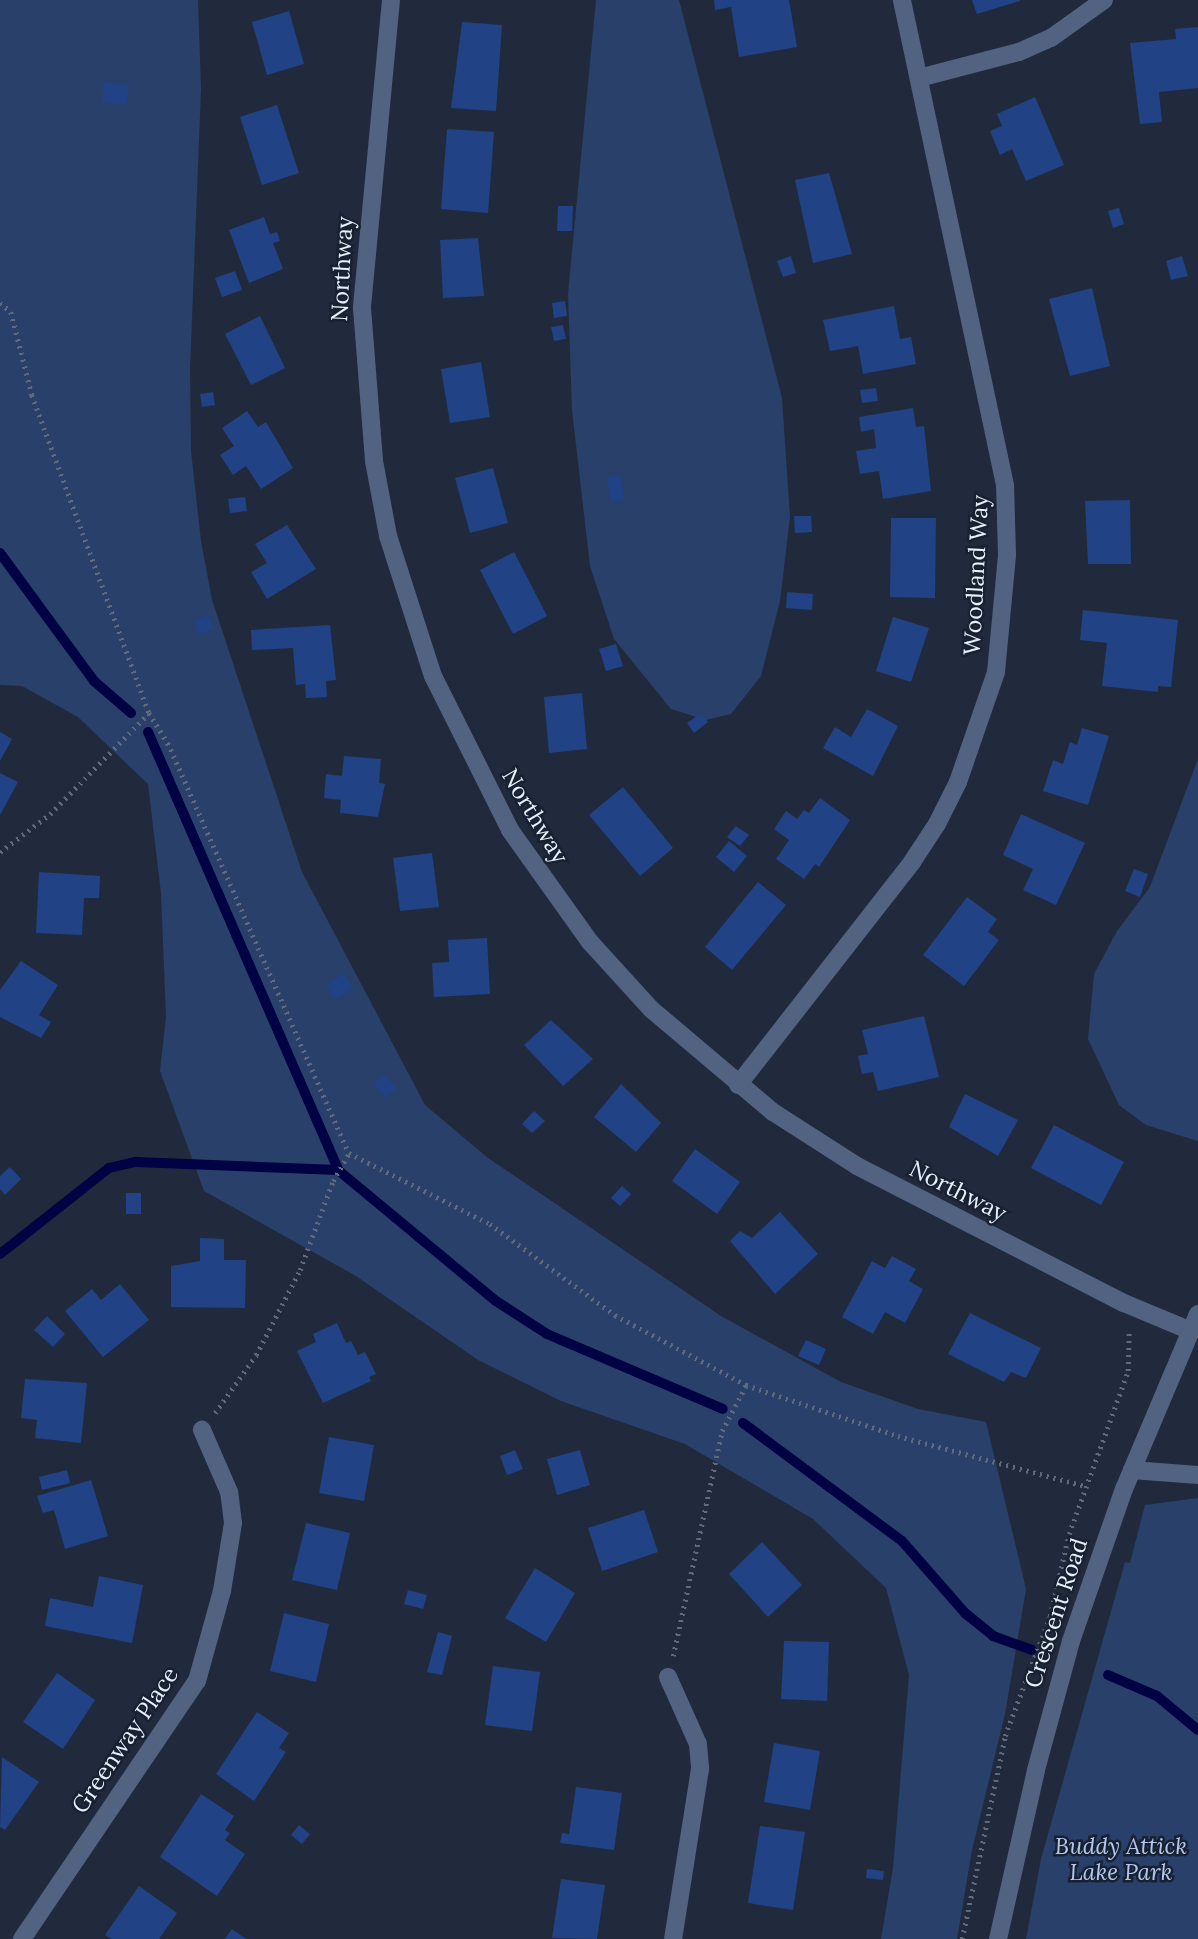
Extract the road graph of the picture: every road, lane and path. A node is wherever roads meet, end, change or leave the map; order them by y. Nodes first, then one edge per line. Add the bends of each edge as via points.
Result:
1 (391, 0) edge
2 (902, 0) edge
3 (1104, 0) edge
4 (919, 78) junction
5 (0, 303) edge
6 (149, 713) junction
7 (0, 852) edge
8 (738, 1085) junction
9 (349, 1153) junction
10 (1198, 1314) edge
11 (1129, 1329) dead end
12 (1191, 1331) junction
13 (746, 1385) junction
14 (202, 1430) joint
15 (1132, 1470) junction
16 (1198, 1475) edge
17 (1085, 1486) junction
18 (668, 1677) joint
19 (22, 1939) edge
20 (673, 1939) edge
21 (962, 1939) edge
22 (998, 1939) edge

1 - 8 street, Northway via 362,308 374,461 409,611 433,676 478,770 510,830 554,895 651,1009
2 - 4 street, Woodland Way
3 - 4 street via 1051,38 1019,52
4 - 8 street, Woodland Way via 1006,485 1006,567 996,672 963,770 937,824
5 - 6 path via 11,312 32,395
6 - 7 path via 50,814
6 - 9 path via 168,743
8 - 12 street, Northway via 857,1166 1112,1297
9 - 13 path via 490,1224 615,1315
9 - 14 path via 333,1181 294,1283 256,1355
10 - 12 street, Crescent Road
11 - 17 path via 1128,1371
12 - 15 street, Crescent Road
13 - 17 path via 898,1436
13 - 18 path via 722,1431
14 - 19 street, Greenway Place via 229,1492 233,1523 222,1591 197,1681
15 - 16 street
15 - 22 street, Crescent Road via 1071,1641
17 - 21 path via 1050,1616 1004,1736
18 - 20 street via 698,1744 700,1769

